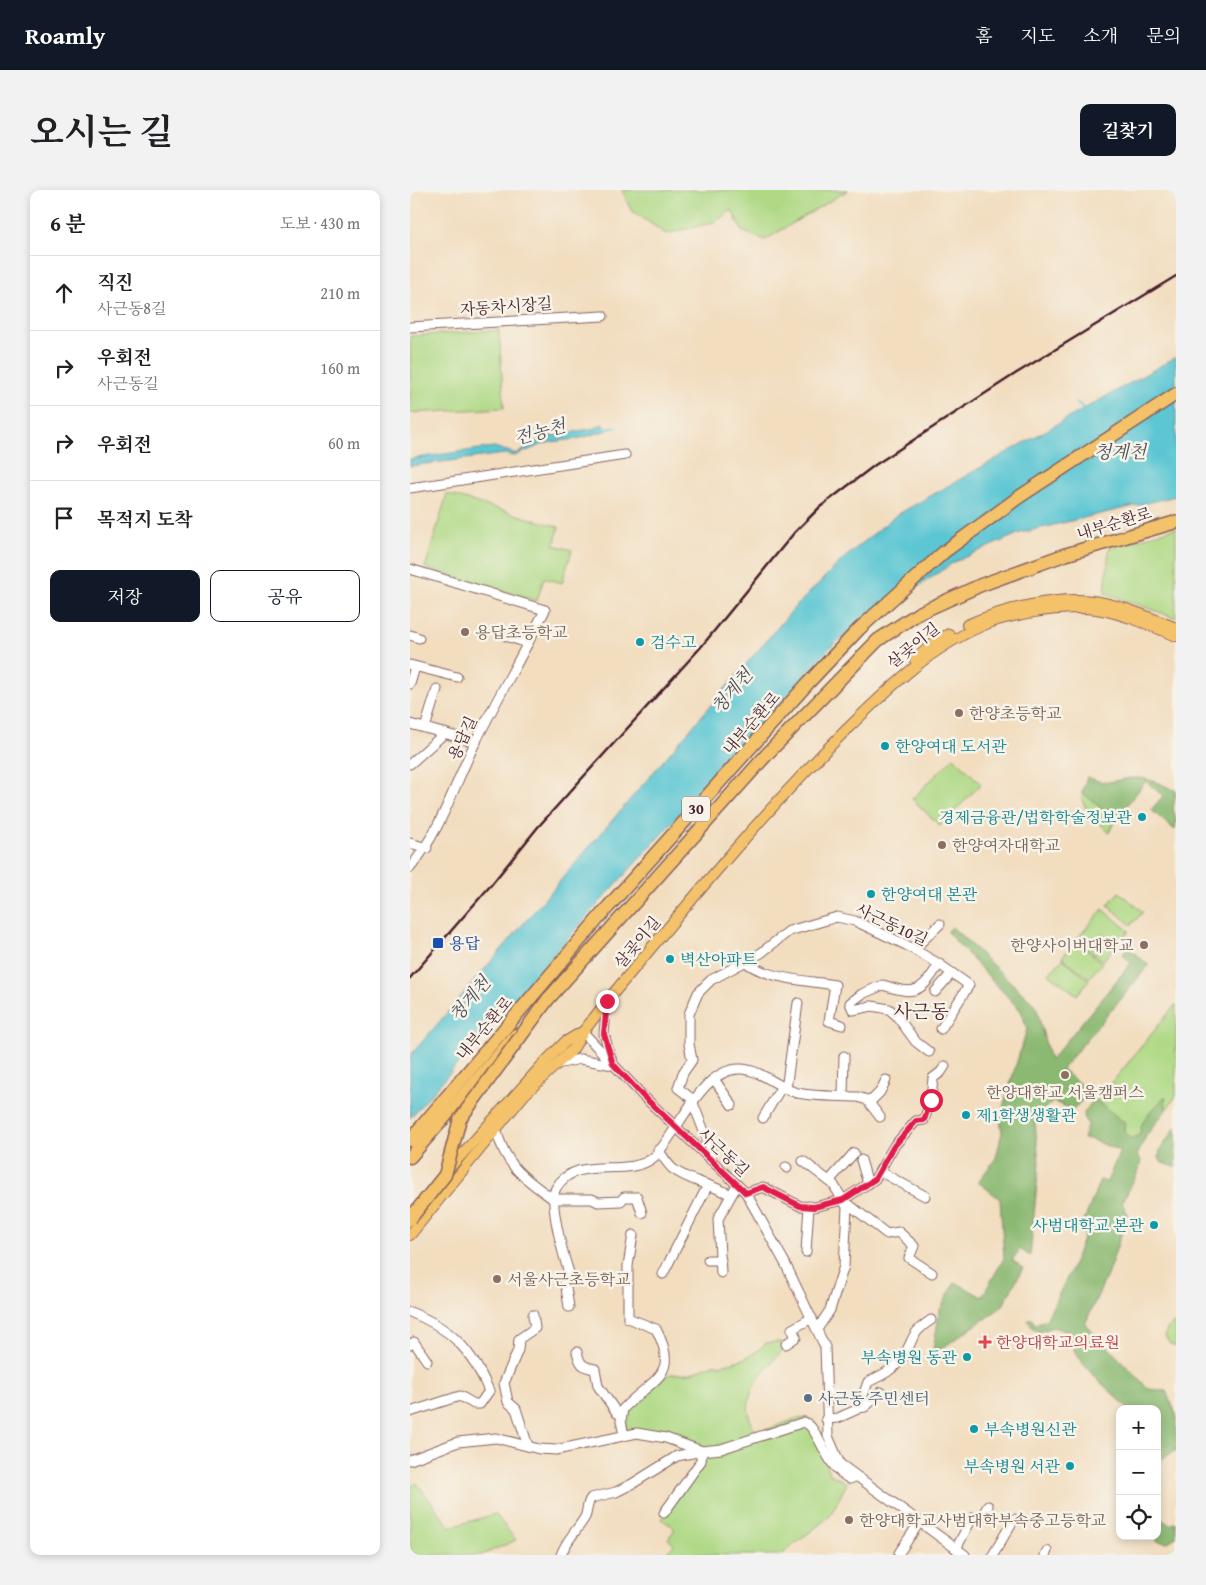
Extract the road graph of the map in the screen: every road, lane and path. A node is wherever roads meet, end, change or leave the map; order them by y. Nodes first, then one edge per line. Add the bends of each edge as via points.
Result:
1 (603, 316) dead end
2 (410, 327) edge
3 (1176, 394) edge
4 (626, 455) dead end
5 (410, 488) edge
6 (1176, 522) edge
7 (410, 569) edge
8 (1176, 628) edge
9 (506, 636) dead end
10 (1176, 636) edge
11 (528, 643) junction
12 (412, 666) edge
13 (457, 677) dead end
14 (410, 684) edge
15 (437, 689) dead end
16 (410, 724) edge
17 (425, 728) junction
18 (444, 733) junction
19 (476, 742) junction
20 (410, 764) edge
21 (794, 783) junction
22 (410, 843) edge
23 (427, 848) junction
24 (410, 868) edge
25 (940, 924) dead end
26 (914, 949) junction
27 (747, 959) junction
28 (939, 964) junction
29 (951, 974) junction
30 (935, 992) dead end
31 (548, 999) junction
32 (607, 1001) junction
33 (798, 1003) dead end
34 (842, 1025) dead end
35 (942, 1029) dead end
36 (583, 1032) junction
37 (929, 1052) dead end
38 (844, 1056) dead end
39 (557, 1064) junction
40 (613, 1064) junction
41 (945, 1066) dead end
42 (714, 1079) junction
43 (886, 1080) dead end
44 (784, 1088) junction
45 (843, 1096) junction
46 (870, 1102) junction
47 (691, 1103) junction
48 (732, 1105) dead end
49 (880, 1117) dead end
50 (763, 1118) dead end
51 (421, 1127) junction
52 (676, 1127) junction
53 (496, 1129) junction
54 (410, 1135) edge
55 (410, 1140) edge
56 (658, 1150) junction
57 (854, 1153) dead end
58 (410, 1157) edge
59 (711, 1160) junction
60 (860, 1160) dead end
61 (803, 1162) dead end
62 (881, 1172) junction
63 (829, 1181) junction
64 (868, 1184) junction
65 (737, 1185) junction
66 (708, 1186) junction
67 (746, 1193) junction
68 (731, 1195) junction
69 (925, 1196) dead end
70 (553, 1199) junction
71 (843, 1200) junction
72 (810, 1206) junction
73 (642, 1213) dead end
74 (410, 1214) edge
75 (414, 1221) edge
76 (410, 1234) edge
77 (633, 1235) dead end
78 (806, 1252) dead end
79 (708, 1260) dead end
80 (721, 1260) junction
81 (721, 1273) dead end
82 (932, 1273) dead end
83 (663, 1274) dead end
84 (569, 1307) dead end
85 (410, 1312) edge
86 (533, 1315) dead end
87 (812, 1318) junction
88 (931, 1320) dead end
89 (818, 1328) junction
90 (786, 1344) dead end
91 (410, 1345) edge
92 (577, 1352) dead end
93 (427, 1361) dead end
94 (504, 1384) junction
95 (489, 1391) junction
96 (881, 1392) dead end
97 (858, 1408) junction
98 (410, 1412) edge
99 (621, 1415) junction
100 (826, 1419) junction
101 (624, 1434) junction
102 (528, 1446) junction
103 (702, 1451) junction
104 (410, 1460) edge
105 (856, 1477) junction
106 (988, 1506) dead end
107 (664, 1513) dead end
108 (1014, 1519) dead end
109 (919, 1522) junction
110 (956, 1549) junction
111 (899, 1553) dead end
112 (561, 1555) edge
113 (965, 1555) edge
114 (993, 1555) edge

1 - 2 street, 자동차시장길
3 - 51 highway, 내부순환로 / 30 via 1019,497 944,552 859,629 608,907
4 - 5 street
6 - 31 highway, 내부순환로 / 30 via 1064,555 981,585 919,613 878,640 769,752
7 - 11 street, 용답길 via 545,610
8 - 21 main road, 살곶이길 via 1130,609 1098,602 1031,606 989,615 932,644 818,752
9 - 11 street
10 - 21 main road, 살곶이길 via 1128,616 1097,609 1032,613 991,622 957,636 936,650 871,706
11 - 19 street, 용답길
12 - 13 street
12 - 14 street
15 - 17 street
16 - 17 street
17 - 18 street
18 - 19 street
18 - 20 street
19 - 23 street, 용답길
21 - 32 main road, 살곶이길
22 - 23 street
23 - 24 street, 용답길
25 - 26 street
26 - 27 street, 사근동10길 via 855,921 837,917 789,930 772,946
26 - 28 street, 사근동10길
27 - 34 street via 760,971 835,985 830,1021
27 - 47 street, 사근동10길 via 711,980 698,993 689,1014 692,1060 678,1088 691,1098
28 - 29 street, 사근동10길
28 - 37 street, 사근동10길 via 916,990 908,993 883,984 850,1003 853,1010 872,1006 888,1009 916,1042
29 - 30 street
29 - 35 street, 사근동10길 via 969,985
31 - 58 highway, 내부순환로 / 30, bridge
31 - 75 highway, bridge via 460,1119 446,1175
32 - 36 main road, 살곶이길
32 - 40 street via 604,1034
33 - 44 street
36 - 39 main road, 살곶이길
36 - 40 street, 사근동길
36 - 74 main road, 살곶이길 via 564,1042 518,1090
38 - 45 street
39 - 40 street via 580,1060
39 - 53 main road, 살곶이길 via 524,1095
40 - 52 street, 사근동길
41 - 62 street via 932,1078 931,1100 924,1120 916,1121 894,1146
42 - 44 street via 742,1068
42 - 47 street
42 - 48 street
43 - 46 street
44 - 45 street via 796,1093
44 - 50 street
45 - 46 street
46 - 49 street
47 - 52 street
47 - 59 street, 사근동10길 via 712,1149
51 - 54 highway
51 - 55 highway, 내부순환로 / 30
52 - 56 street
52 - 59 street, 사근동길
53 - 70 street via 508,1161 524,1178
53 - 75 main road, 살곶이길
56 - 66 street via 672,1168
56 - 70 street via 642,1163 589,1168 566,1177 556,1189
57 - 63 street
59 - 65 street, 사근동길
60 - 64 street
61 - 63 street
62 - 64 street
62 - 69 street
63 - 71 street
64 - 71 street
65 - 67 street, 사근동길
65 - 68 street
66 - 68 street via 715,1186
66 - 83 street
67 - 72 street via 763,1187 800,1206
67 - 87 street, 사근동길
68 - 80 street via 718,1219
70 - 73 street via 592,1199 598,1202 637,1197
70 - 84 street via 560,1244 570,1273 565,1281
71 - 72 street
71 - 82 street via 887,1234 899,1232 914,1246 908,1258
71 - 89 street via 847,1207 844,1266 830,1310
72 - 78 street
74 - 75 main road via 417,1214
75 - 76 main road, 살곶이길
77 - 99 street via 628,1266 628,1318 656,1329 667,1359 662,1372 629,1402
79 - 80 street
80 - 81 street
85 - 95 street via 453,1335 469,1354
86 - 94 street via 535,1328 519,1339 518,1350
87 - 89 street, 사근동길
87 - 90 street via 792,1329 796,1337
88 - 97 street via 916,1329 906,1352 892,1369 868,1382
89 - 100 street, 사근동길 via 825,1347
91 - 93 street via 414,1342
92 - 99 street via 580,1364 595,1369 598,1386 617,1414
94 - 95 street via 494,1392
94 - 102 street via 508,1402 516,1409
95 - 98 street via 480,1404 460,1396
96 - 97 street via 865,1407
97 - 100 street via 838,1418
99 - 101 street
100 - 105 street, 사근동길 via 834,1454 840,1464
101 - 102 street via 558,1450
101 - 103 street via 657,1435
102 - 104 street via 496,1438 458,1442
103 - 105 street via 731,1448 804,1422 812,1427 840,1474 850,1479
103 - 107 street via 701,1461
103 - 112 street via 677,1456 616,1492 590,1498 586,1504 586,1516 567,1539
105 - 109 street, 사근동길
106 - 110 street via 982,1517 972,1518
108 - 114 street
109 - 110 street, 사근동길
109 - 111 street
110 - 113 street, 사근동길

